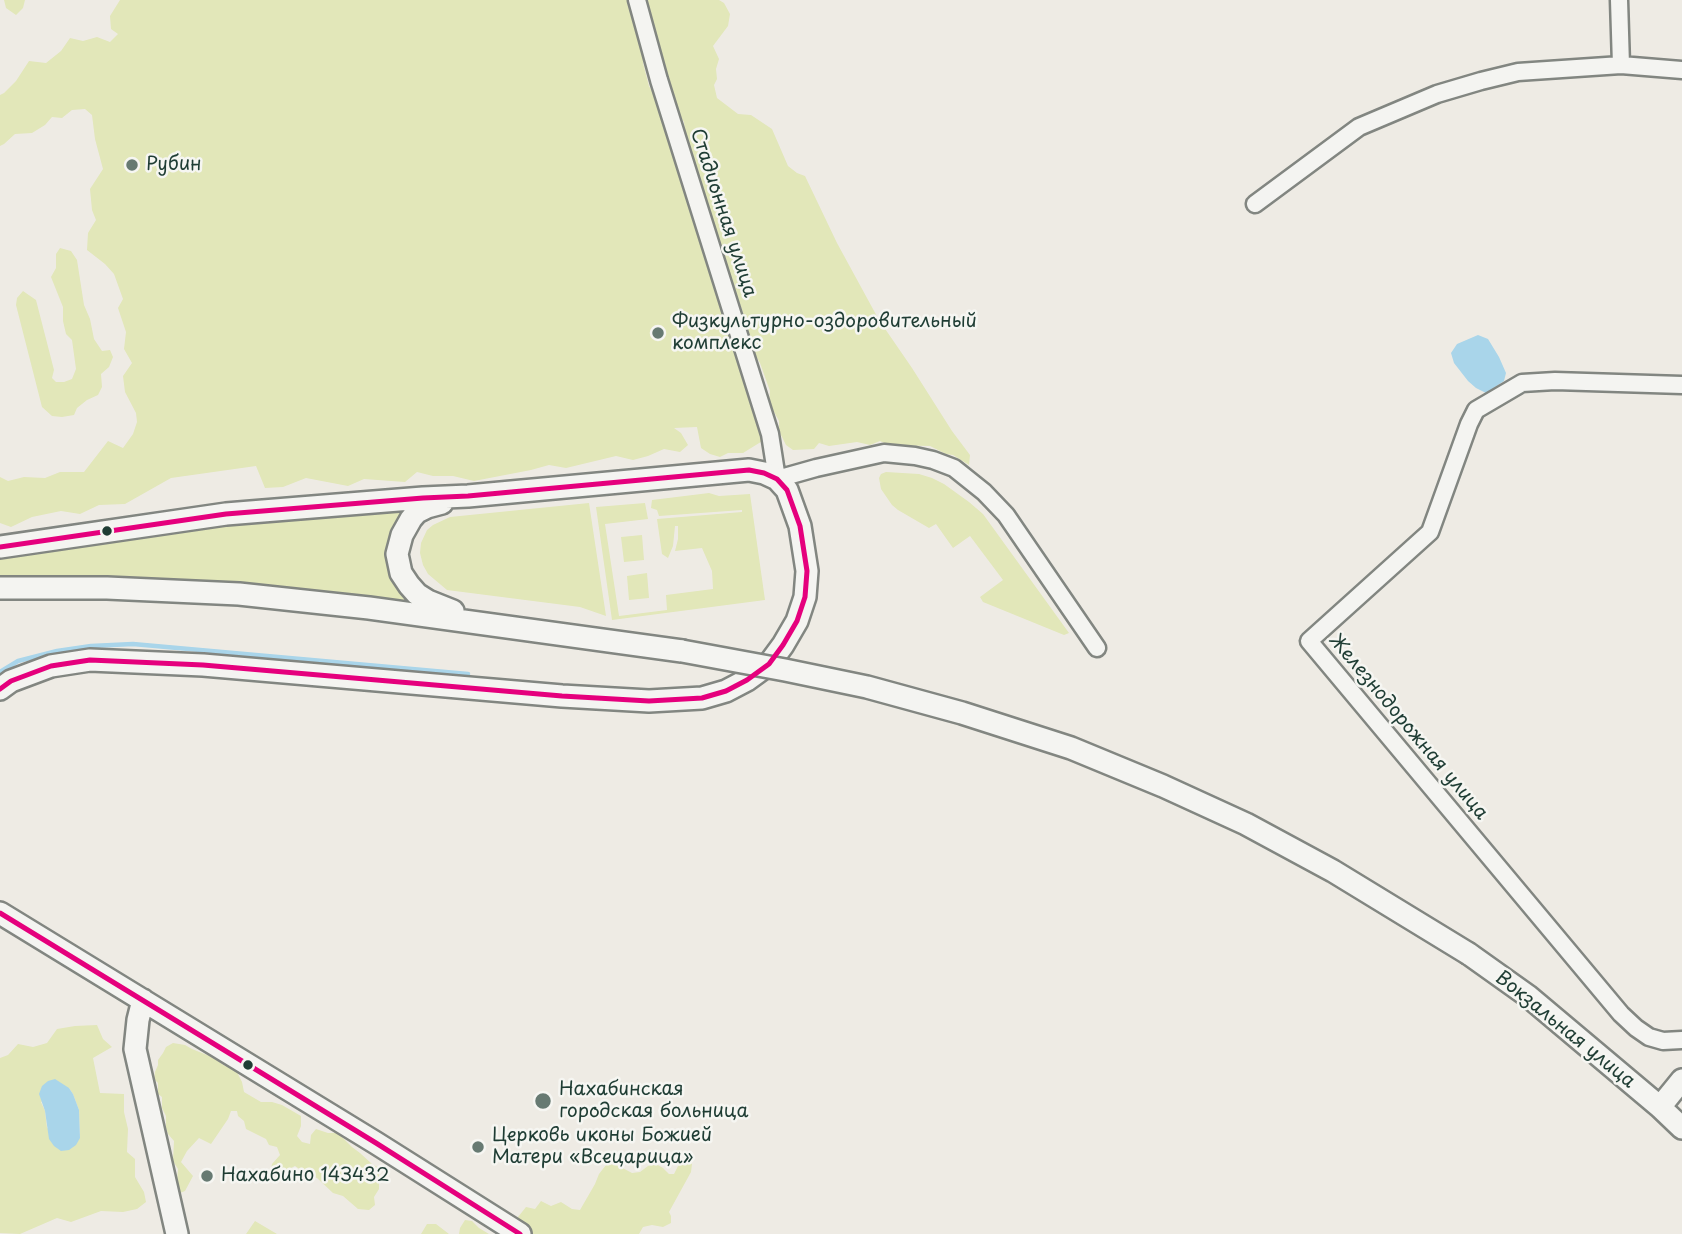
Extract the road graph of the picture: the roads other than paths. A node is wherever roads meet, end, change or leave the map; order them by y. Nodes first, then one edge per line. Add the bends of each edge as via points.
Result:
1 (637, 0) edge
2 (1619, 0) edge
3 (1621, 65) junction
4 (1682, 70) edge
5 (1255, 204) dead end
6 (1682, 385) edge
7 (777, 479) junction
8 (468, 496) junction
9 (0, 547) edge
10 (0, 588) edge
11 (493, 624) junction
12 (1097, 648) dead end
13 (0, 689) edge
14 (0, 913) edge
15 (143, 1000) junction
16 (1682, 1040) edge
17 (1682, 1080) edge
18 (1660, 1107) junction
19 (1682, 1128) edge
20 (177, 1234) edge
21 (520, 1234) edge

1 - 7 street, Стадионная улица via 770,434
2 - 3 street
3 - 4 street
3 - 5 street via 1518,72 1437,94 1359,127
6 - 16 street, Железнодорожная улица via 1522,383 1476,410 1430,532 1309,641 1621,1014 1649,1037
7 - 8 street via 749,470
7 - 12 street via 884,453 915,456 954,468 1006,515
7 - 13 street via 795,509 804,547 805,597 797,621 769,664 726,691 702,698 649,701 562,696 203,665 90,660 51,666
8 - 9 street via 226,514
8 - 11 street via 418,512 398,545 398,564 417,594
10 - 11 street via 107,587 239,594
11 - 18 street, Вокзальная улица, bridge via 682,651 867,687 1071,748 1163,786 1333,871 1469,954 1528,996
14 - 15 street
15 - 20 street via 135,1049
15 - 21 street
17 - 18 street
18 - 19 street, Вокзальная улица

